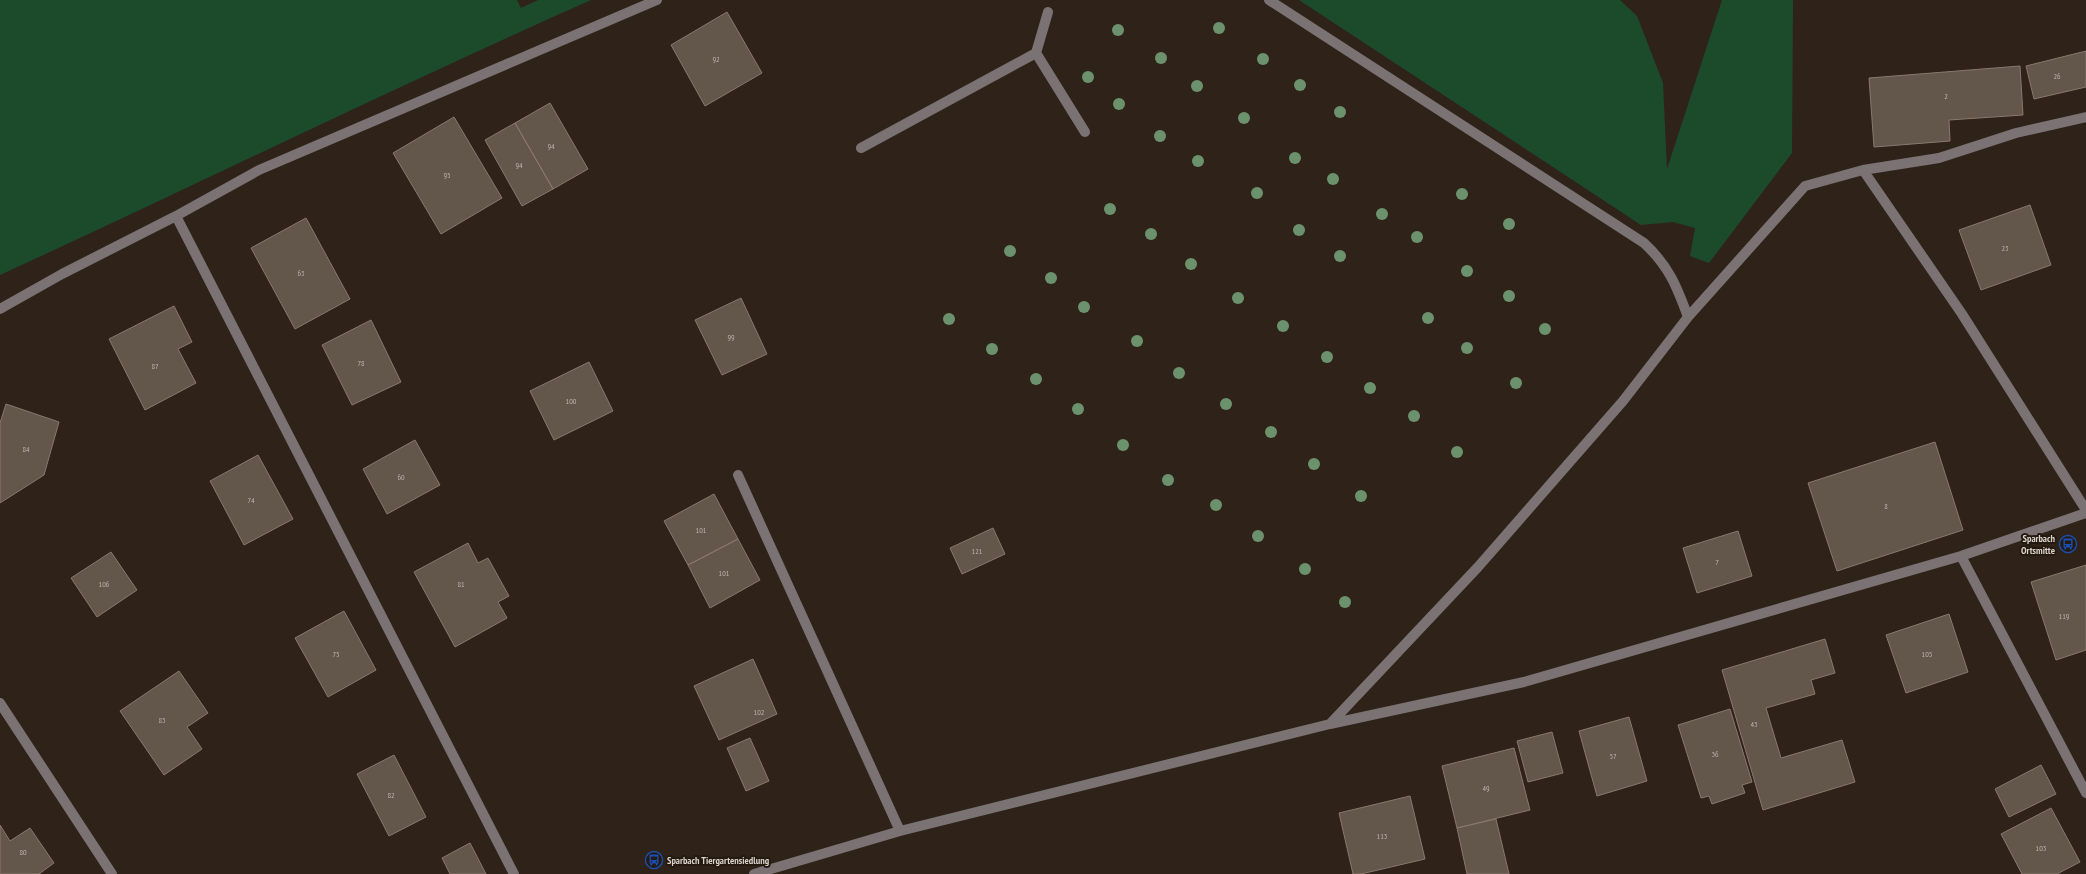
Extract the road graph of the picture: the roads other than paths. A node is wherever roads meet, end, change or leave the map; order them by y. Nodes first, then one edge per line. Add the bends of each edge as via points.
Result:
1 (657, 0) edge
2 (1269, 0) edge
3 (1048, 12) dead end
4 (1036, 53) junction
5 (2086, 118) edge
6 (1085, 132) dead end
7 (860, 148) dead end
8 (1864, 170) junction
9 (176, 216) junction
10 (0, 309) edge
11 (1688, 317) junction
12 (738, 475) dead end
13 (2086, 510) edge
14 (2086, 513) edge
15 (1961, 556) junction
16 (0, 703) edge
17 (1330, 724) junction
18 (2086, 793) edge
19 (900, 831) junction
20 (112, 874) edge
21 (514, 874) edge
22 (754, 874) edge

1 - 9 street via 259,170
2 - 11 street via 1644,243 1660,257 1674,281
3 - 4 street
4 - 6 street
4 - 7 street
5 - 8 street via 2016,133 1939,158
8 - 11 street via 1805,186
8 - 13 street via 1962,314
9 - 10 street
9 - 21 street
11 - 17 street via 1623,401 1484,561
12 - 19 street
14 - 15 street
15 - 17 street via 1524,682
15 - 18 street
16 - 20 street
17 - 19 street
19 - 22 street

